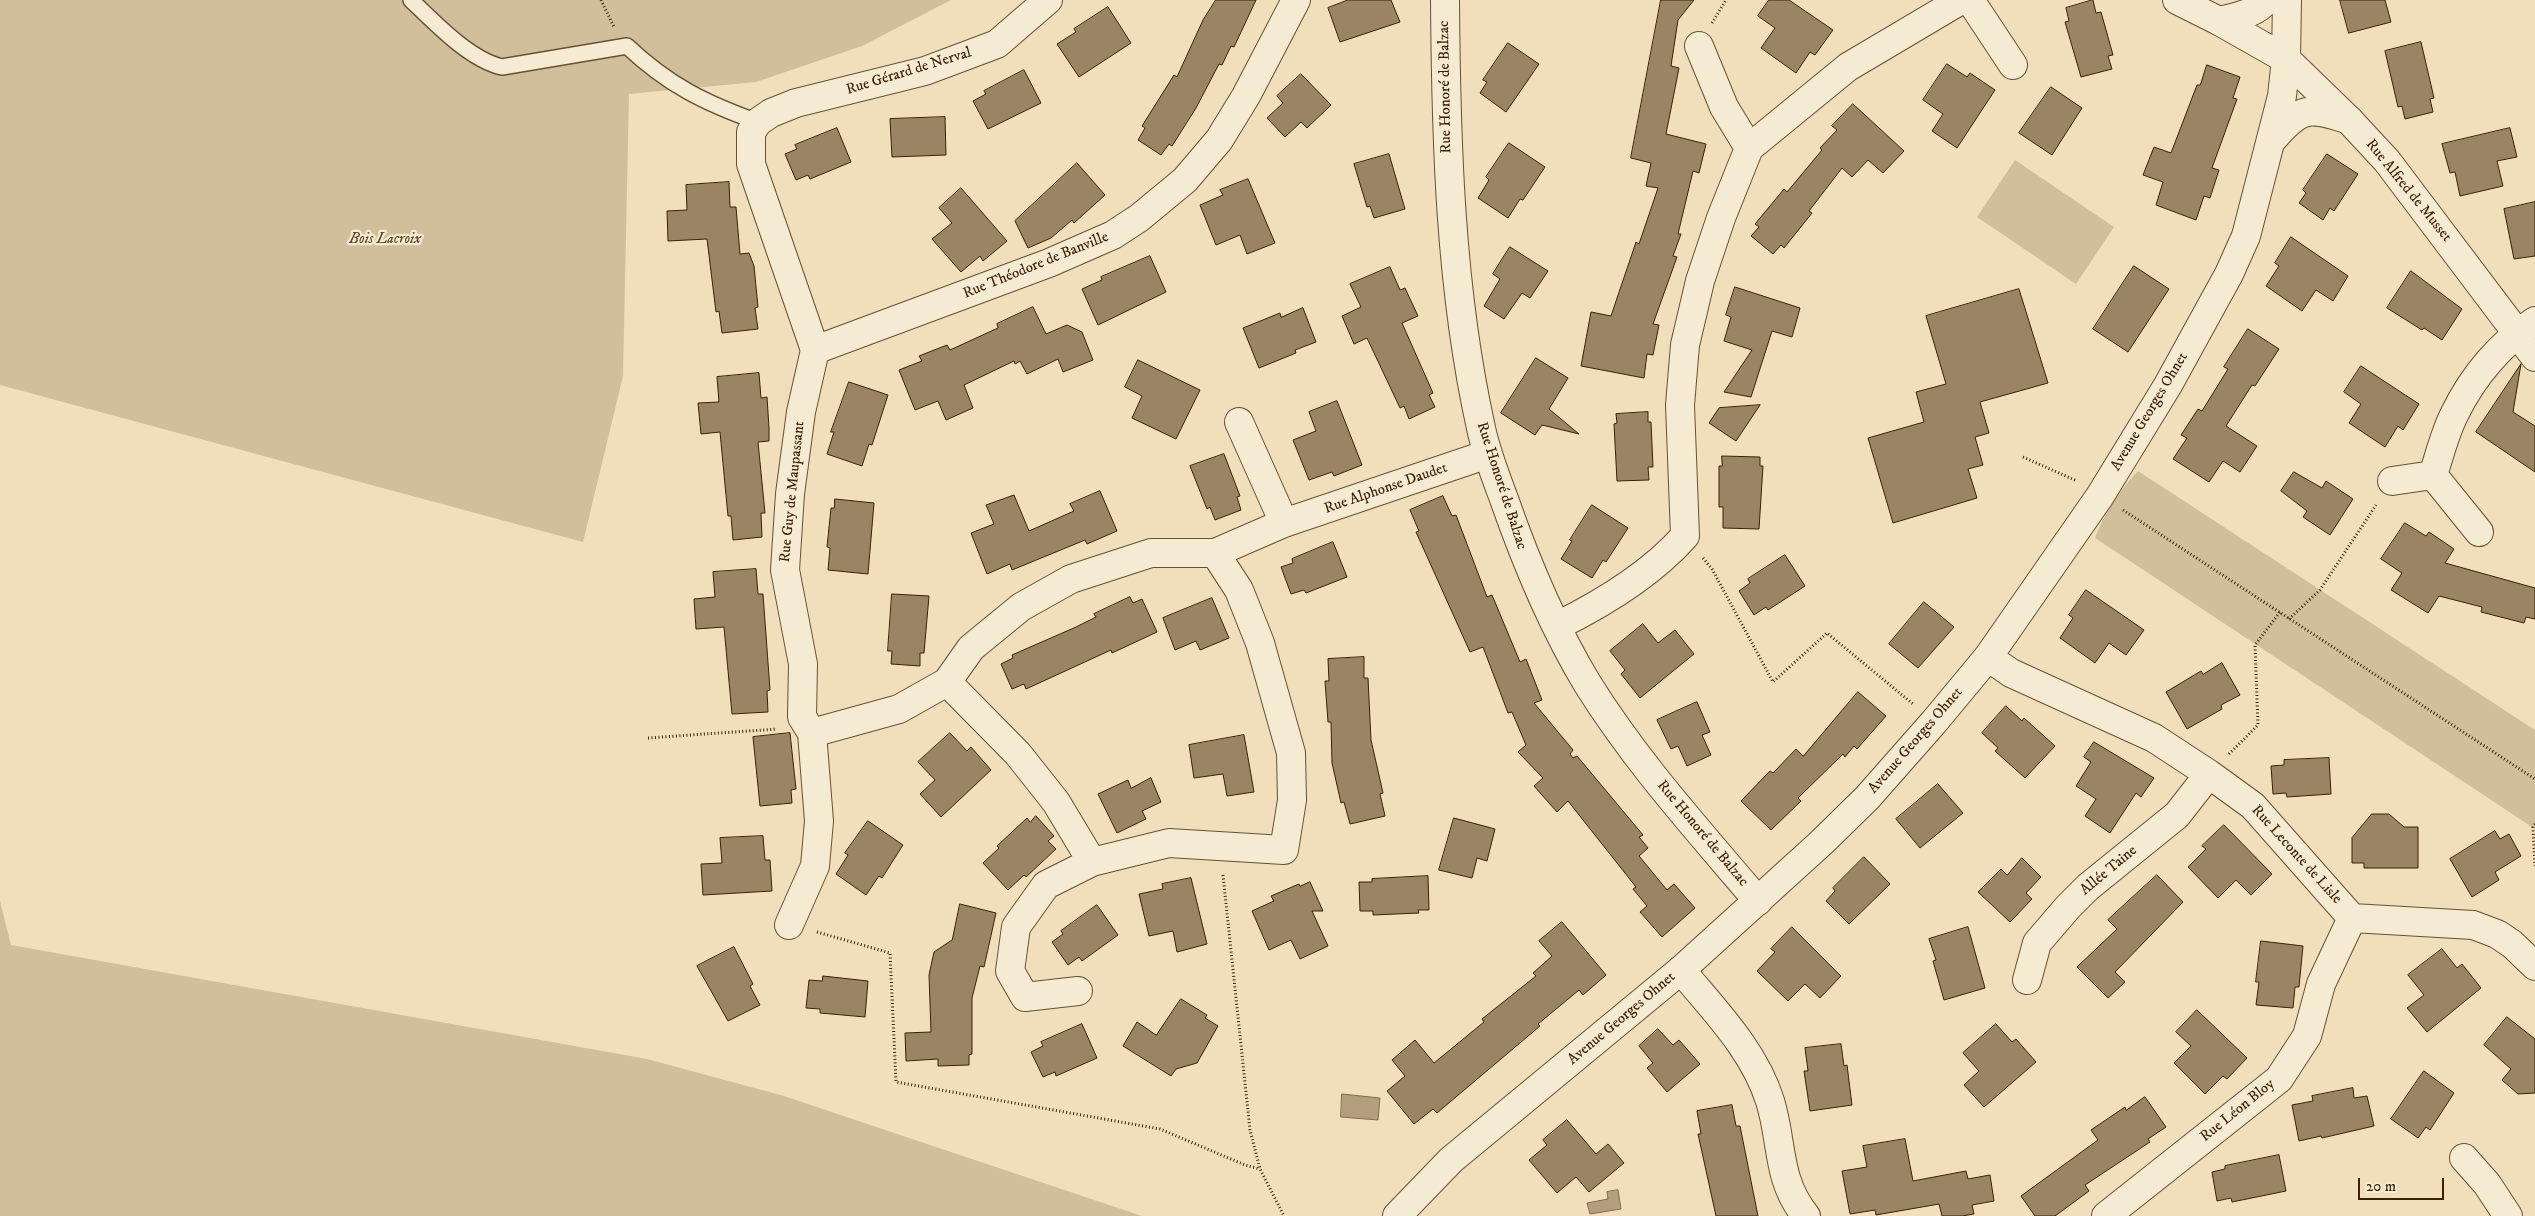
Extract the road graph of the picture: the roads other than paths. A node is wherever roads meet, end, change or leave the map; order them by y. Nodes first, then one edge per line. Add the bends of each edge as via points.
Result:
1 (411, 0) edge
2 (1048, 0) edge
3 (1296, 0) edge
4 (1445, 0) edge
5 (1961, 0) edge
6 (1970, 0) edge
7 (2178, 0) edge
8 (2266, 0) edge
9 (2287, 0) edge
10 (2219, 21) junction
11 (1699, 46) dead end
12 (2286, 59) junction
13 (2013, 65) dead end
14 (2349, 120) junction
15 (758, 122) junction
16 (2272, 140) junction
17 (1749, 148) junction
18 (2526, 327) edge
19 (816, 350) junction
20 (2535, 357) edge
21 (1239, 422) dead end
22 (1488, 454) junction
23 (2433, 474) junction
24 (2392, 481) road end
25 (1284, 523) junction
26 (2479, 532) dead end
27 (1215, 553) junction
28 (1558, 626) junction
29 (1988, 656) junction
30 (947, 682) junction
31 (810, 730) junction
32 (2209, 774) junction
33 (1092, 862) junction
34 (1758, 901) junction
35 (792, 918) road end
36 (2352, 918) junction
37 (2535, 966) edge
38 (1680, 970) junction
39 (2027, 980) dead end
40 (1078, 991) dead end
41 (2464, 1158) dead end
42 (1397, 1216) edge
43 (1806, 1216) edge
44 (2106, 1216) edge
45 (2508, 1216) edge

1 - 15 lane via 476,57 490,64 502,67 627,46 664,79 712,106
2 - 15 street, Rue Gérard de Nerval via 997,44 925,71 796,103 770,113
3 - 19 street, Rue Théodore de Banville via 1219,140 1185,180 1139,218 1113,235 1049,263
4 - 22 street, Rue Honoré de Balzac via 1449,195 1467,351
5 - 17 street via 1848,67
6 - 13 street
7 - 10 street, Rue Alfred de Musset
8 - 10 street via 2262,6 2246,14
9 - 12 street, Avenue Georges Ohnet
10 - 12 street, Rue Alfred de Musset
11 - 17 street via 1724,106
12 - 14 street, Rue Alfred de Musset
12 - 16 street, Avenue Georges Ohnet
14 - 16 street, Avenue Georges Ohnet via 2308,111 2295,116
14 - 18 street, Rue Alfred de Musset
15 - 19 street via 751,132 751,164
16 - 29 street, Avenue Georges Ohnet via 2246,236 2229,274 2168,385 2100,496
17 - 28 street via 1700,281 1685,345 1680,405 1685,536 1626,586
18 - 20 street, Rue Alfred de Musset
18 - 23 street via 2482,368 2464,396 2454,414
19 - 31 street, Rue Guy de Maupassant via 801,412 790,494 785,570 803,664 802,717
21 - 25 street
22 - 25 street, Rue Alphonse Daudet
22 - 28 street, Rue Honoré de Balzac via 1525,560
23 - 24 street
23 - 26 street
25 - 27 street, Rue Alphonse Daudet
27 - 30 street, Rue Alphonse Daudet via 1151,553 1071,579 1021,607 972,648
27 - 33 street via 1239,590 1263,653 1291,753 1292,800 1284,850 1169,843
28 - 34 street, Rue Honoré de Balzac via 1587,682 1624,740
29 - 32 street, Rue Leconte de Lisle via 2011,673 2154,738
29 - 34 street, Avenue Georges Ohnet via 1860,804
30 - 31 street, Rue Alphonse Daudet via 899,709
30 - 33 street via 1018,754 1056,802
31 - 35 street, Rue Guy de Maupassant via 820,821 814,866
32 - 36 street, Rue Leconte de Lisle via 2253,806
32 - 39 street, Allée Taine via 2176,815 2068,907 2037,943
33 - 40 street via 1046,885 1016,927 1010,971 1025,997
34 - 38 street, Avenue Georges Ohnet
36 - 37 street, Rue Leconte de Lisle via 2473,925 2497,934
36 - 44 street, Rue Léon Bloy via 2321,984 2307,1036 2279,1079
38 - 42 street, Avenue Georges Ohnet via 1451,1160
38 - 43 street via 1733,1034 1761,1077 1771,1102 1788,1187
41 - 45 street via 2487,1184

